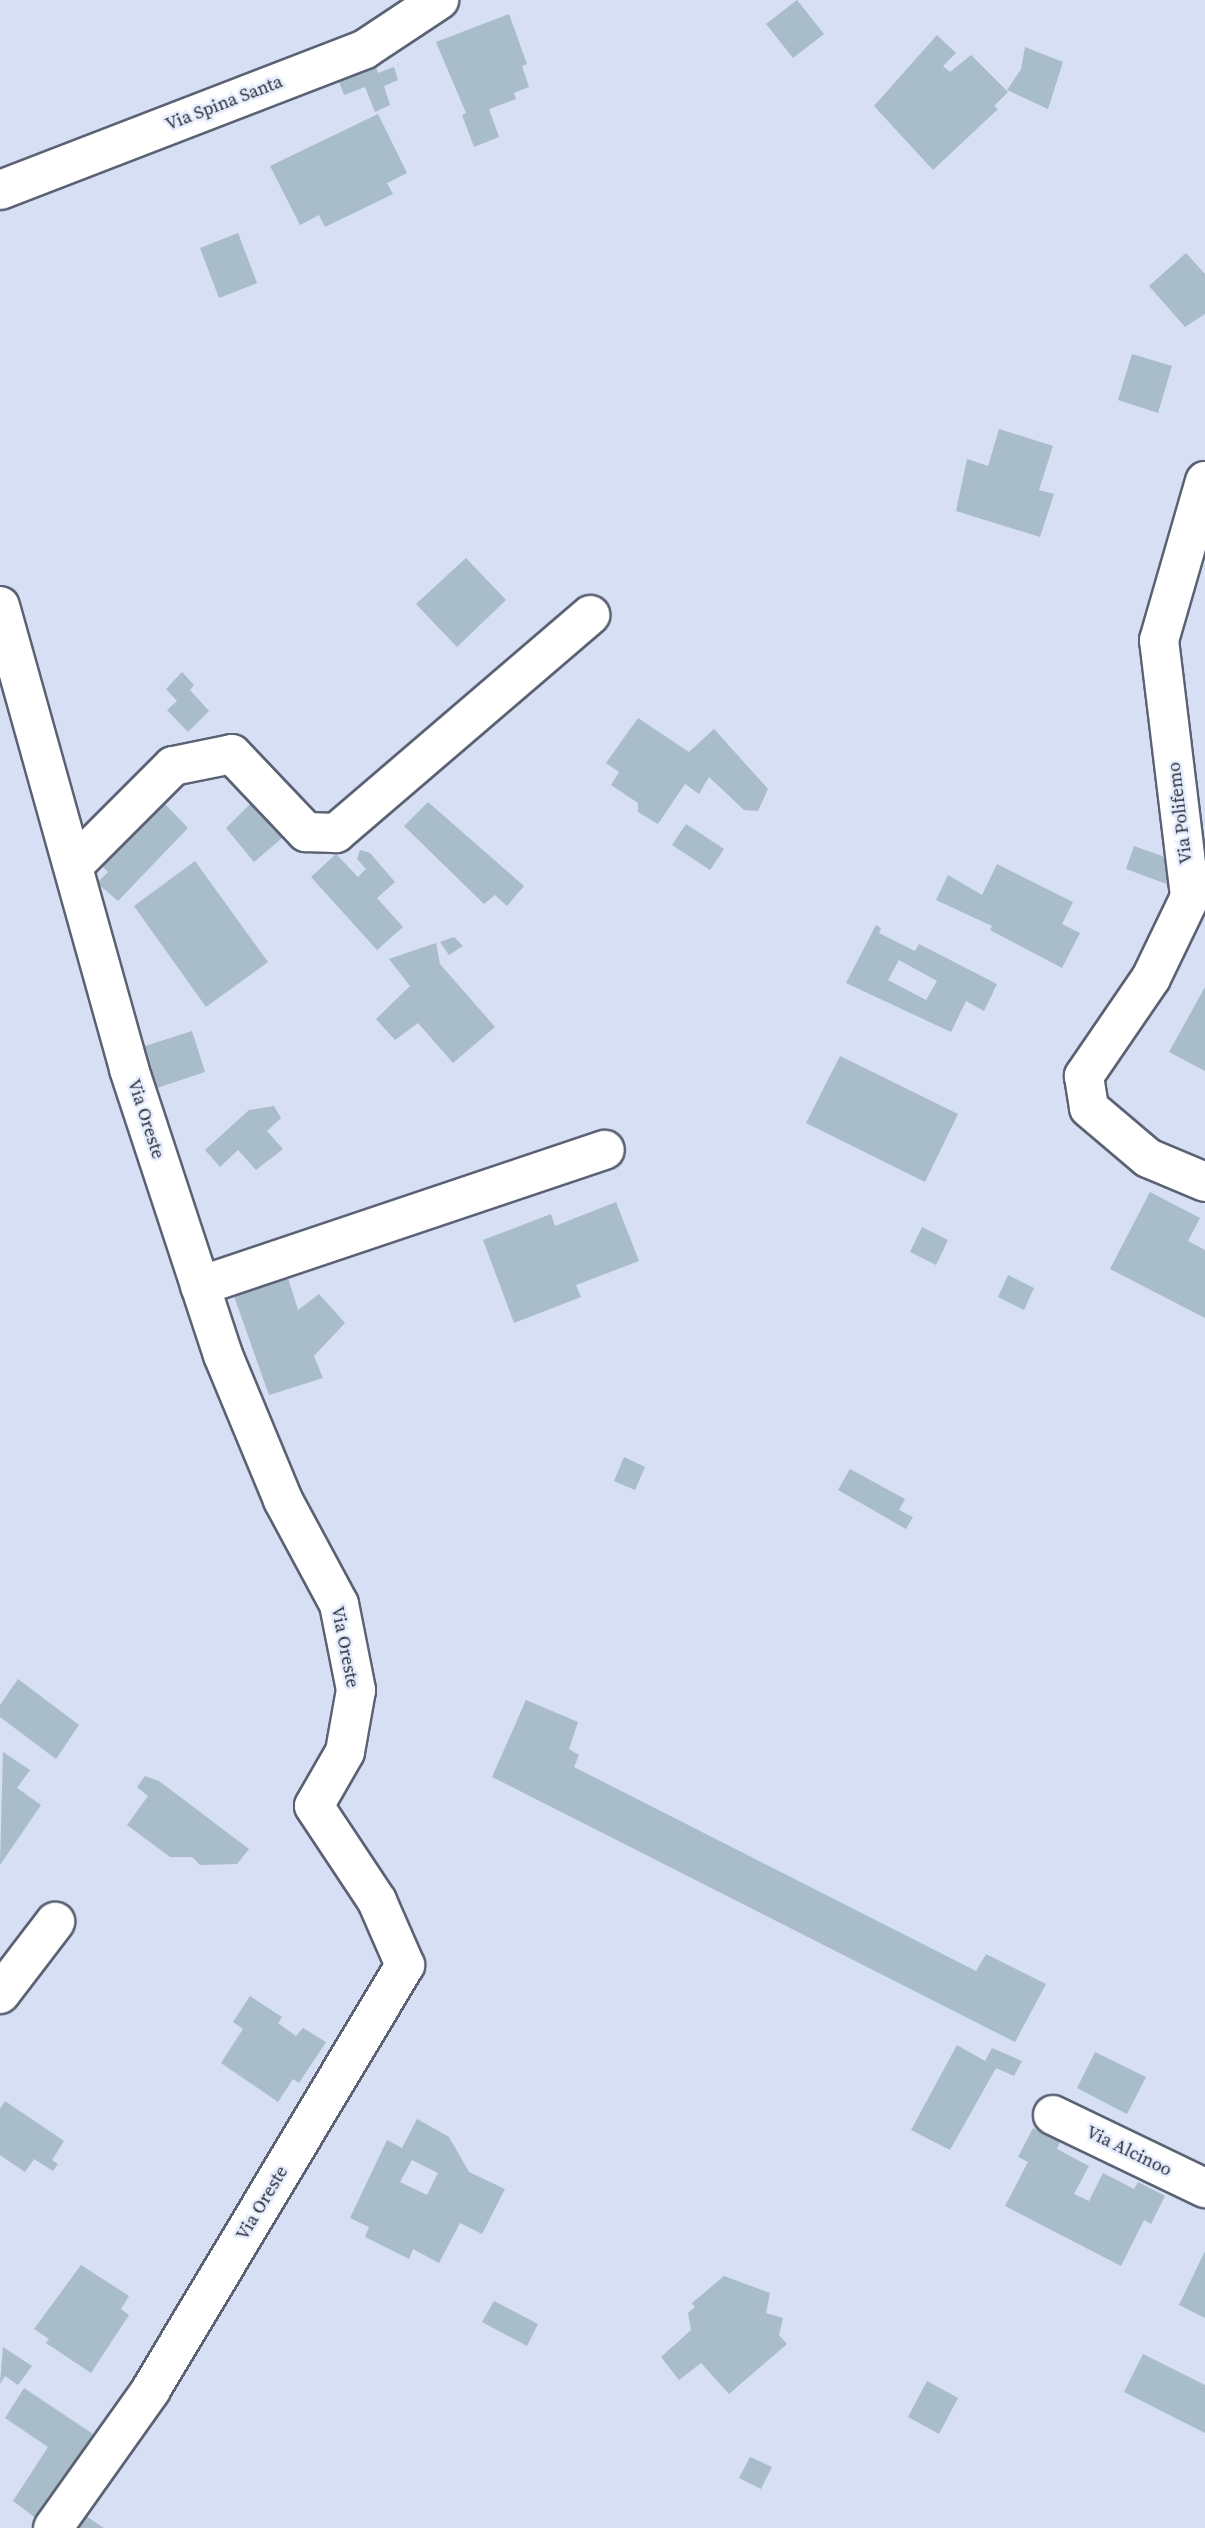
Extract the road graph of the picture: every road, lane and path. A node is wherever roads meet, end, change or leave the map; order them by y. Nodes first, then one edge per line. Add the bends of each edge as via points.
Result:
1 (439, 0) edge
2 (0, 190) edge
3 (1205, 481) edge
4 (0, 606) edge
5 (590, 615) dead end
6 (74, 865) junction
7 (605, 1150) dead end
8 (1205, 1182) edge
9 (200, 1286) junction
10 (55, 1922) dead end
11 (0, 1994) edge
12 (1053, 2115) dead end
13 (1205, 2188) edge
14 (53, 2528) edge

1 - 2 street, Via Spina Santa via 365,49
3 - 8 street, Via Polifemo via 1159,640 1190,897 1151,978 1084,1076 1089,1108 1148,1158
4 - 6 street, Via Oreste
5 - 6 street via 336,834 306,832 232,754 173,766
6 - 9 street, Via Oreste via 130,1069
7 - 9 street
9 - 14 street, Via Oreste via 283,1500 339,1604 356,1690 345,1752 314,1806 377,1901 405,1965 151,2390
10 - 11 street
12 - 13 street, Via Alcinoo

